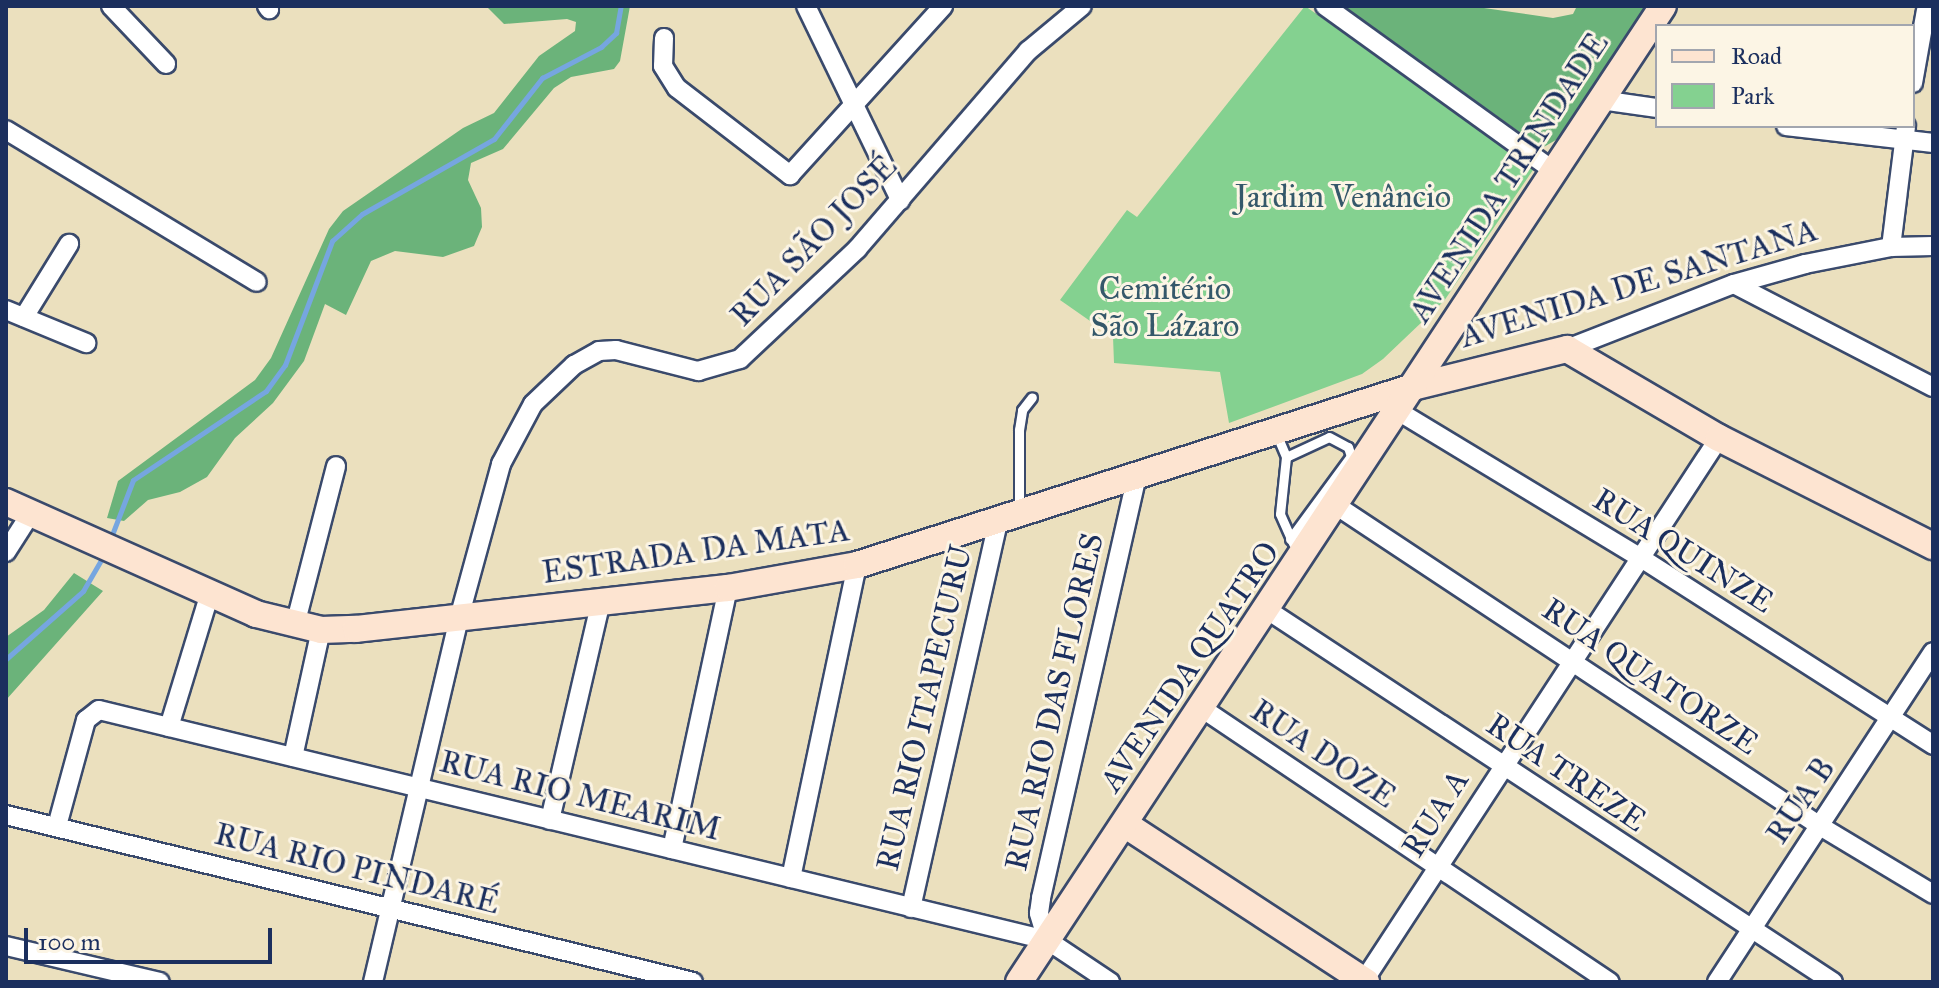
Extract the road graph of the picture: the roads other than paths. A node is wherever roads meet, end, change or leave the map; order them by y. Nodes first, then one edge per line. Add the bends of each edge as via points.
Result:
1 (111, 6) edge
2 (943, 6) edge
3 (1082, 6) edge
4 (1325, 6) edge
5 (1663, 6) edge
6 (813, 9) edge
7 (1925, 9) edge
8 (664, 38) dead end
9 (166, 64) dead end
10 (1915, 71) edge
11 (1601, 100) junction
12 (855, 104) junction
13 (1655, 108) edge
14 (1820, 128) edge
15 (6, 130) edge
16 (1905, 133) edge
17 (1933, 143) edge
18 (1552, 170) junction
19 (900, 200) junction
20 (69, 244) dead end
21 (1933, 246) edge
22 (1891, 247) junction
23 (257, 282) dead end
24 (1734, 284) junction
25 (6, 310) edge
26 (24, 317) junction
27 (86, 343) dead end
28 (1567, 349) junction
29 (1413, 387) junction
30 (1933, 387) edge
31 (1032, 397) dead end
32 (1398, 411) junction
33 (1276, 433) junction
34 (1719, 438) junction
35 (1286, 457) junction
36 (336, 466) dead end
37 (1137, 477) junction
38 (6, 502) edge
39 (1337, 506) junction
40 (31, 513) junction
41 (1008, 518) junction
42 (1933, 546) edge
43 (1298, 547) junction
44 (6, 552) edge
45 (1641, 558) junction
46 (857, 565) junction
47 (728, 588) junction
48 (209, 596) junction
49 (601, 601) junction
50 (1269, 611) junction
51 (459, 618) junction
52 (308, 628) junction
53 (1933, 652) edge
54 (1571, 660) junction
55 (1203, 709) junction
56 (1891, 719) junction
57 (169, 727) junction
58 (1933, 745) edge
59 (293, 757) junction
60 (1502, 766) junction
61 (419, 788) junction
62 (6, 815) edge
63 (550, 820) junction
64 (1126, 825) junction
65 (57, 826) junction
66 (1820, 826) junction
67 (672, 849) junction
68 (1438, 868) junction
69 (791, 878) junction
70 (1933, 894) edge
71 (391, 908) junction
72 (911, 908) junction
73 (1749, 931) junction
74 (1047, 940) junction
75 (6, 946) edge
76 (160, 982) edge
77 (373, 982) edge
78 (693, 982) edge
79 (1019, 982) edge
80 (1110, 982) edge
81 (1365, 982) edge
82 (1610, 982) edge
83 (1717, 982) edge
84 (1833, 982) edge

1 - 9 street
2 - 12 street
3 - 19 street, RUA SÃO JOSÉ via 1028,51
4 - 18 street
5 - 11 main road, AVENIDA TRINDADE
6 - 12 street
7 - 10 street
8 - 12 street via 663,66 677,88 790,175
11 - 13 street
11 - 18 main road, AVENIDA TRINDADE
12 - 19 street
14 - 16 street
15 - 23 street
16 - 17 street
16 - 22 street
18 - 29 main road, AVENIDA TRINDADE
19 - 51 street, RUA SÃO JOSÉ via 764,341 725,367 698,371 616,350 599,351 551,386 527,413 501,464
20 - 26 street
21 - 22 street, AVENIDA DE SANTANA
22 - 24 street, AVENIDA DE SANTANA
24 - 28 street, AVENIDA DE SANTANA
24 - 30 street
25 - 26 street
26 - 27 street
28 - 29 main road, AVENIDA DE SANTANA
28 - 34 main road
29 - 32 main road, AVENIDA QUATRO
29 - 33 main road, ESTRADA DA MATA
31 - 41 lane via 1022,410
32 - 39 main road, AVENIDA QUATRO
32 - 45 street, RUA QUINZE
33 - 35 lane
33 - 37 main road, ESTRADA DA MATA
34 - 42 main road
34 - 45 street, RUA A
35 - 43 lane via 1280,514
35 - 43 lane via 1329,437 1351,452
36 - 52 street
37 - 41 main road, ESTRADA DA MATA
37 - 74 street, RUA RIO DAS FLORES via 1041,898 1039,913
38 - 40 main road, ESTRADA DA MATA
39 - 43 main road, AVENIDA QUATRO
39 - 54 street, RUA QUATORZE
40 - 44 street
40 - 48 main road, ESTRADA DA MATA
41 - 46 main road, ESTRADA DA MATA
41 - 72 street, RUA RIO ITAPECURU
43 - 50 main road, AVENIDA QUATRO
45 - 54 street, RUA A
45 - 56 street, RUA QUINZE
46 - 47 main road, ESTRADA DA MATA
46 - 69 street
47 - 49 main road, ESTRADA DA MATA
47 - 67 street
48 - 52 main road, ESTRADA DA MATA
48 - 57 street
49 - 51 main road, ESTRADA DA MATA
49 - 63 street
50 - 55 main road, AVENIDA QUATRO
50 - 60 street, RUA TREZE
51 - 52 main road, ESTRADA DA MATA
51 - 61 street, RUA SÃO JOSÉ
52 - 59 street
53 - 56 street, RUA B
54 - 60 street, RUA A
54 - 66 street, RUA QUATORZE
55 - 64 main road, AVENIDA QUATRO
55 - 68 street, RUA DOZE
56 - 58 street, RUA QUINZE
56 - 66 street, RUA B
57 - 59 street, RUA RIO MEARIM
57 - 65 street, RUA RIO MEARIM via 99,710 86,720
59 - 61 street, RUA RIO MEARIM
60 - 68 street, RUA A
60 - 73 street, RUA TREZE
61 - 63 street, RUA RIO MEARIM
61 - 71 street, RUA SÃO JOSÉ
62 - 65 street, RUA RIO PINDARÉ
63 - 67 street, RUA RIO MEARIM
64 - 74 main road, AVENIDA QUATRO
64 - 81 main road
65 - 71 street, RUA RIO PINDARÉ
66 - 70 street, RUA QUATORZE
66 - 73 street, RUA B
67 - 69 street, RUA RIO MEARIM
68 - 81 street, RUA A
68 - 82 street, RUA DOZE
69 - 72 street, RUA RIO MEARIM
71 - 77 street, RUA SÃO JOSÉ
71 - 78 street, RUA RIO PINDARÉ
72 - 74 street, RUA RIO MEARIM
73 - 83 street, RUA B
73 - 84 street, RUA TREZE
74 - 79 main road, AVENIDA QUATRO
74 - 80 street
75 - 76 street

